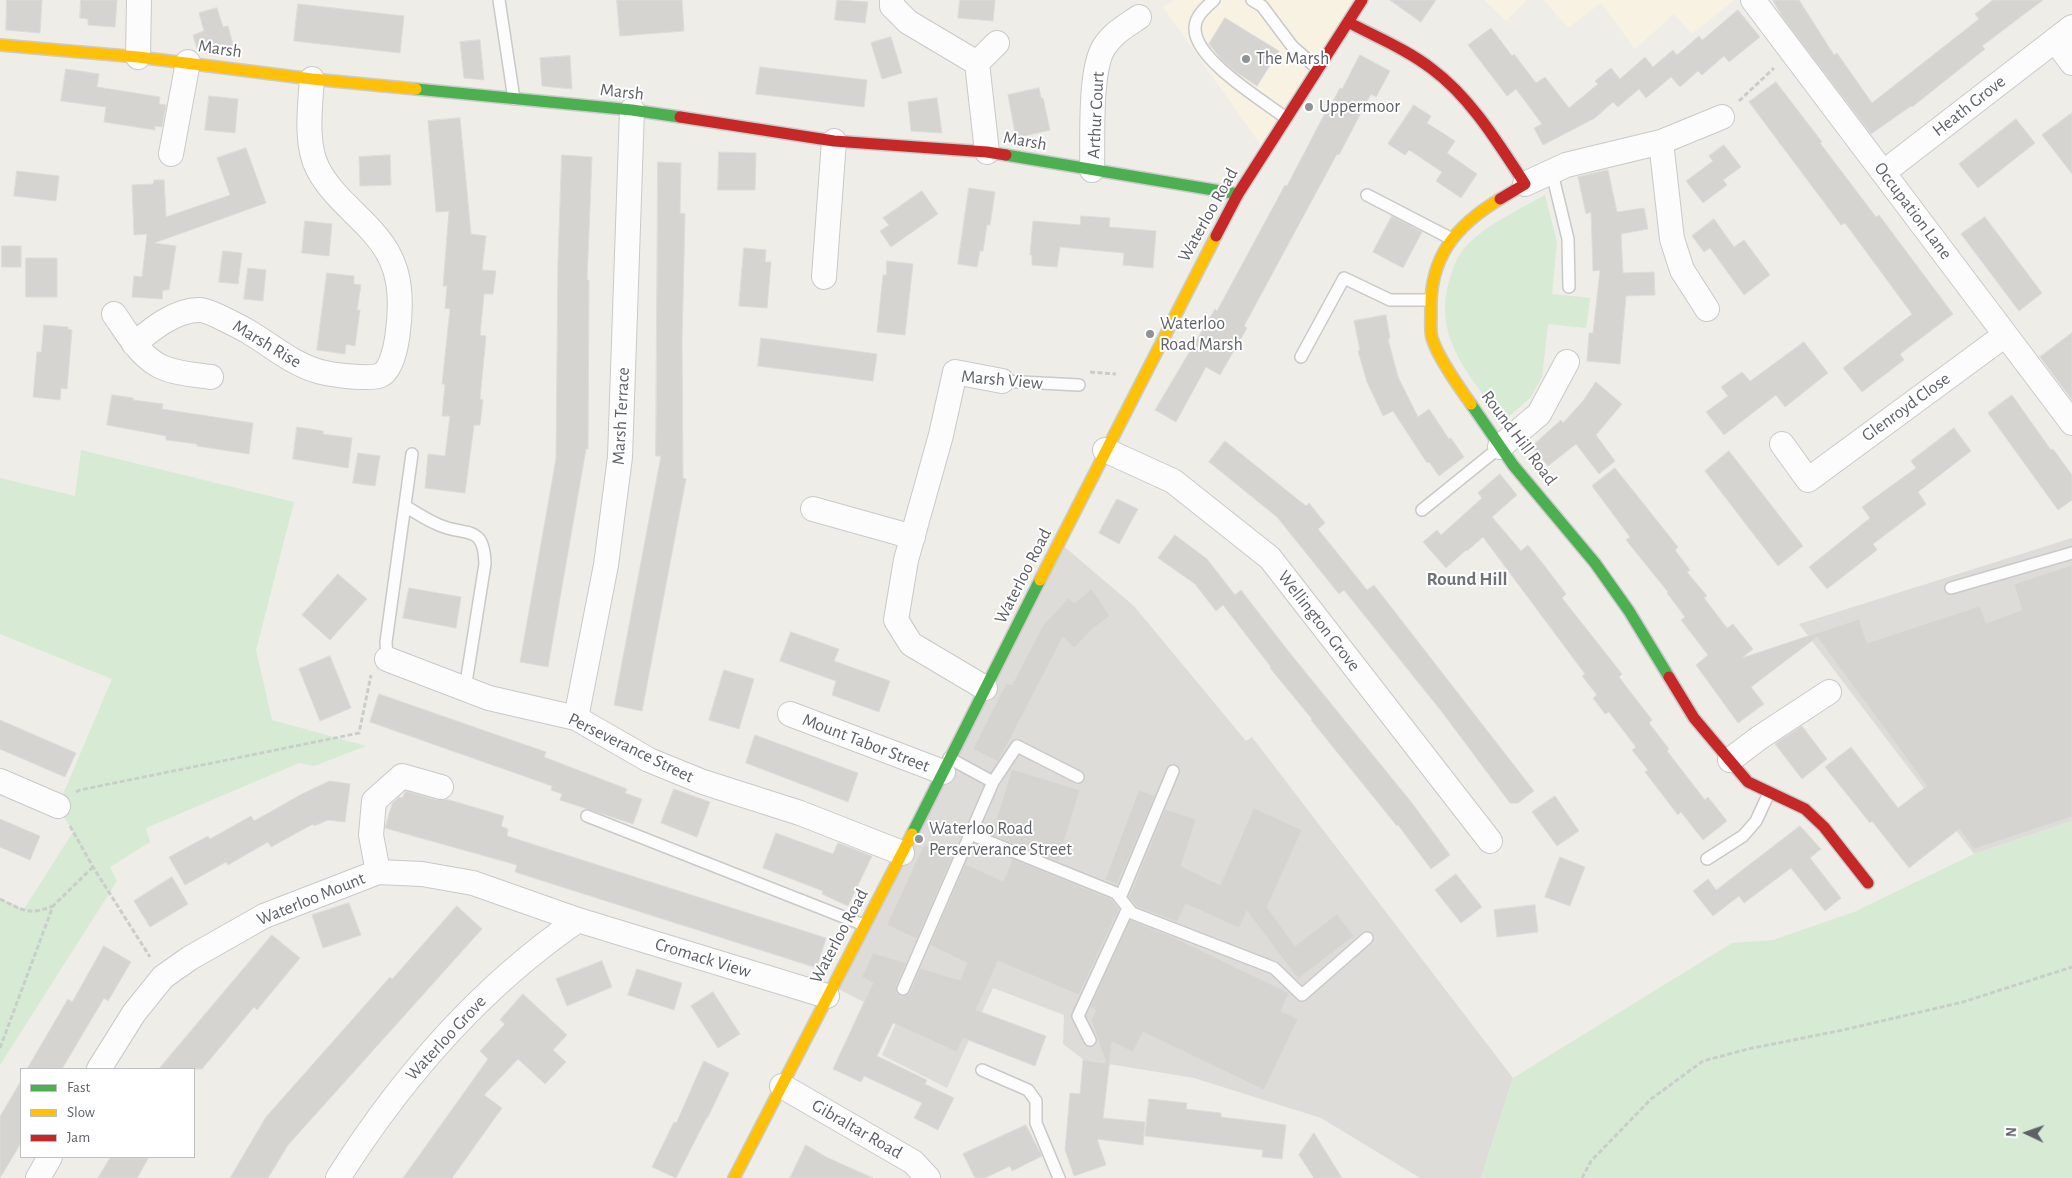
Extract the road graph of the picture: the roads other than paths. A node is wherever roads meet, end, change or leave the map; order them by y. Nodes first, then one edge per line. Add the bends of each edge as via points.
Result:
1 (139, 0) edge
2 (498, 0) edge
3 (892, 0) edge
4 (1214, 0) edge
5 (1252, 0) edge
6 (1362, 0) edge
7 (1753, 0) edge
8 (1139, 17) dead end
9 (1348, 22) junction
10 (2064, 34) edge
11 (997, 43) dead end
12 (0, 45) edge
13 (138, 57) junction
14 (188, 62) junction
15 (977, 63) junction
16 (2072, 63) edge
17 (1318, 69) junction
18 (312, 80) junction
19 (514, 99) junction
20 (632, 110) junction
21 (1722, 117) road end
22 (1286, 118) junction
23 (834, 141) junction
24 (1661, 142) junction
25 (987, 152) junction
26 (171, 154) dead end
27 (1092, 170) junction
28 (1884, 172) junction
29 (1552, 173) junction
30 (1525, 184) junction
31 (1238, 194) junction
32 (1367, 195) dead end
33 (1452, 239) junction
34 (824, 277) dead end
35 (1569, 287) dead end
36 (1430, 300) junction
37 (1707, 309) dead end
38 (114, 314) dead end
39 (2005, 335) junction
40 (134, 344) junction
41 (1301, 357) dead end
42 (1568, 362) dead end
43 (211, 377) dead end
44 (1002, 381) joint
45 (1079, 385) road end
46 (2072, 423) edge
47 (1782, 444) dead end
48 (1500, 447) junction
49 (1105, 450) junction
50 (412, 454) dead end
51 (405, 506) junction
52 (813, 509) dead end
53 (1422, 510) dead end
54 (913, 537) junction
55 (2072, 553) edge
56 (1951, 588) dead end
57 (387, 659) joint
58 (985, 688) junction
59 (465, 689) junction
60 (1829, 692) dead end
61 (790, 714) dead end
62 (576, 718) junction
63 (1730, 760) junction
64 (946, 765) junction
65 (1173, 771) dead end
66 (1078, 777) dead end
67 (0, 781) edge
68 (993, 782) junction
69 (441, 788) dead end
70 (1769, 793) junction
71 (58, 806) road end
72 (587, 816) dead end
73 (970, 834) junction
74 (1490, 841) dead end
75 (902, 853) junction
76 (1707, 859) dead end
77 (378, 872) junction
78 (1868, 883) dead end
79 (1120, 898) junction
80 (1128, 908) junction
81 (578, 920) junction
82 (864, 925) junction
83 (1367, 938) dead end
84 (903, 989) dead end
85 (827, 996) junction
86 (1090, 1040) dead end
87 (100, 1068) edge
88 (982, 1070) dead end
89 (782, 1086) junction
90 (49, 1158) edge
91 (38, 1178) edge
92 (338, 1178) edge
93 (734, 1178) edge
94 (928, 1178) edge
95 (1059, 1178) edge

1 - 13 street
2 - 19 lane
3 - 15 street via 892,6 908,22
4 - 22 lane via 1201,11 1195,26 1202,50 1214,64
5 - 17 lane via 1262,6 1292,46
6 - 9 street, Waterloo Road
7 - 28 street, Occupation Lane
8 - 27 street, Arthur Court via 1116,32 1103,48 1097,66
9 - 17 street, Waterloo Road
9 - 30 street via 1413,56 1442,77 1472,107
10 - 16 street, Heath Grove
10 - 28 street, Heath Grove
11 - 15 street
12 - 13 street, Marsh
13 - 14 street, Marsh
14 - 18 street, Marsh
14 - 26 street
15 - 25 street
17 - 22 street, Waterloo Road
18 - 19 street, Marsh
18 - 40 street, Marsh Rise via 310,131 317,168 329,186 377,236 395,271 400,306 392,361 387,370 379,376 368,377 310,370 284,357 239,326 202,310 170,318
19 - 20 street, Marsh
20 - 23 street, Marsh
20 - 62 street, Marsh Terrace via 620,456 606,565
21 - 24 street
22 - 31 street, Waterloo Road
23 - 25 street, Marsh
23 - 34 street
24 - 29 street via 1566,166
24 - 37 street via 1672,239 1682,270
25 - 27 street, Marsh
27 - 31 street, Marsh
28 - 39 street, Occupation Lane
29 - 30 street
29 - 35 lane via 1568,240
30 - 33 street, Round Hill Road via 1488,206
31 - 49 street, Waterloo Road
32 - 33 lane
33 - 36 street, Round Hill Road via 1441,254
36 - 41 lane via 1390,300 1344,278
36 - 48 street, Round Hill Road via 1432,338 1452,376
38 - 40 street
39 - 46 street, Occupation Lane
39 - 47 street, Glenroyd Close via 1813,487
40 - 43 street via 164,368
42 - 48 street via 1539,414
44 - 45 lane, Marsh View
44 - 54 street, Marsh View via 954,372 941,435
48 - 53 lane
48 - 63 street, Round Hill Road via 1595,563 1629,611 1694,718
49 - 58 street, Waterloo Road
49 - 74 street, Wellington Grove via 1172,480 1270,558
50 - 51 lane
51 - 57 lane via 386,642
51 - 59 lane via 441,526 468,531 480,539 485,551
52 - 54 street
54 - 58 street, Marsh View via 896,620 911,644
55 - 56 lane
57 - 59 street, Perseverance Street
58 - 64 street, Waterloo Road
59 - 62 street, Perseverance Street via 489,698
60 - 63 street
61 - 64 street, Mount Tabor Street
62 - 75 street, Perseverance Street via 649,760
63 - 70 street, Round Hill Road via 1748,782
64 - 68 lane
64 - 75 street, Waterloo Road
65 - 79 lane
66 - 68 lane via 1017,746
67 - 71 street
68 - 73 lane
69 - 77 street via 402,776 374,801 371,835
70 - 76 lane via 1756,821 1743,836
70 - 78 street, Round Hill Road via 1805,809
72 - 82 lane
73 - 79 lane via 1116,893
73 - 84 lane
75 - 82 street, Waterloo Road
77 - 81 street, Waterloo Mount via 422,874 473,883
77 - 87 street, Waterloo Mount via 264,916 163,977 134,1013
79 - 80 lane
80 - 83 lane via 1132,913 1274,968 1302,995
80 - 86 lane via 1078,1016
81 - 85 street, Cromack View
81 - 92 street, Waterloo Grove via 508,974 424,1058 365,1135
82 - 85 street, Waterloo Road
85 - 89 street, Waterloo Road
88 - 95 lane via 1028,1090 1036,1101 1036,1123
89 - 93 street, Waterloo Road
89 - 94 street, Gibraltar Road via 913,1162
90 - 91 street

